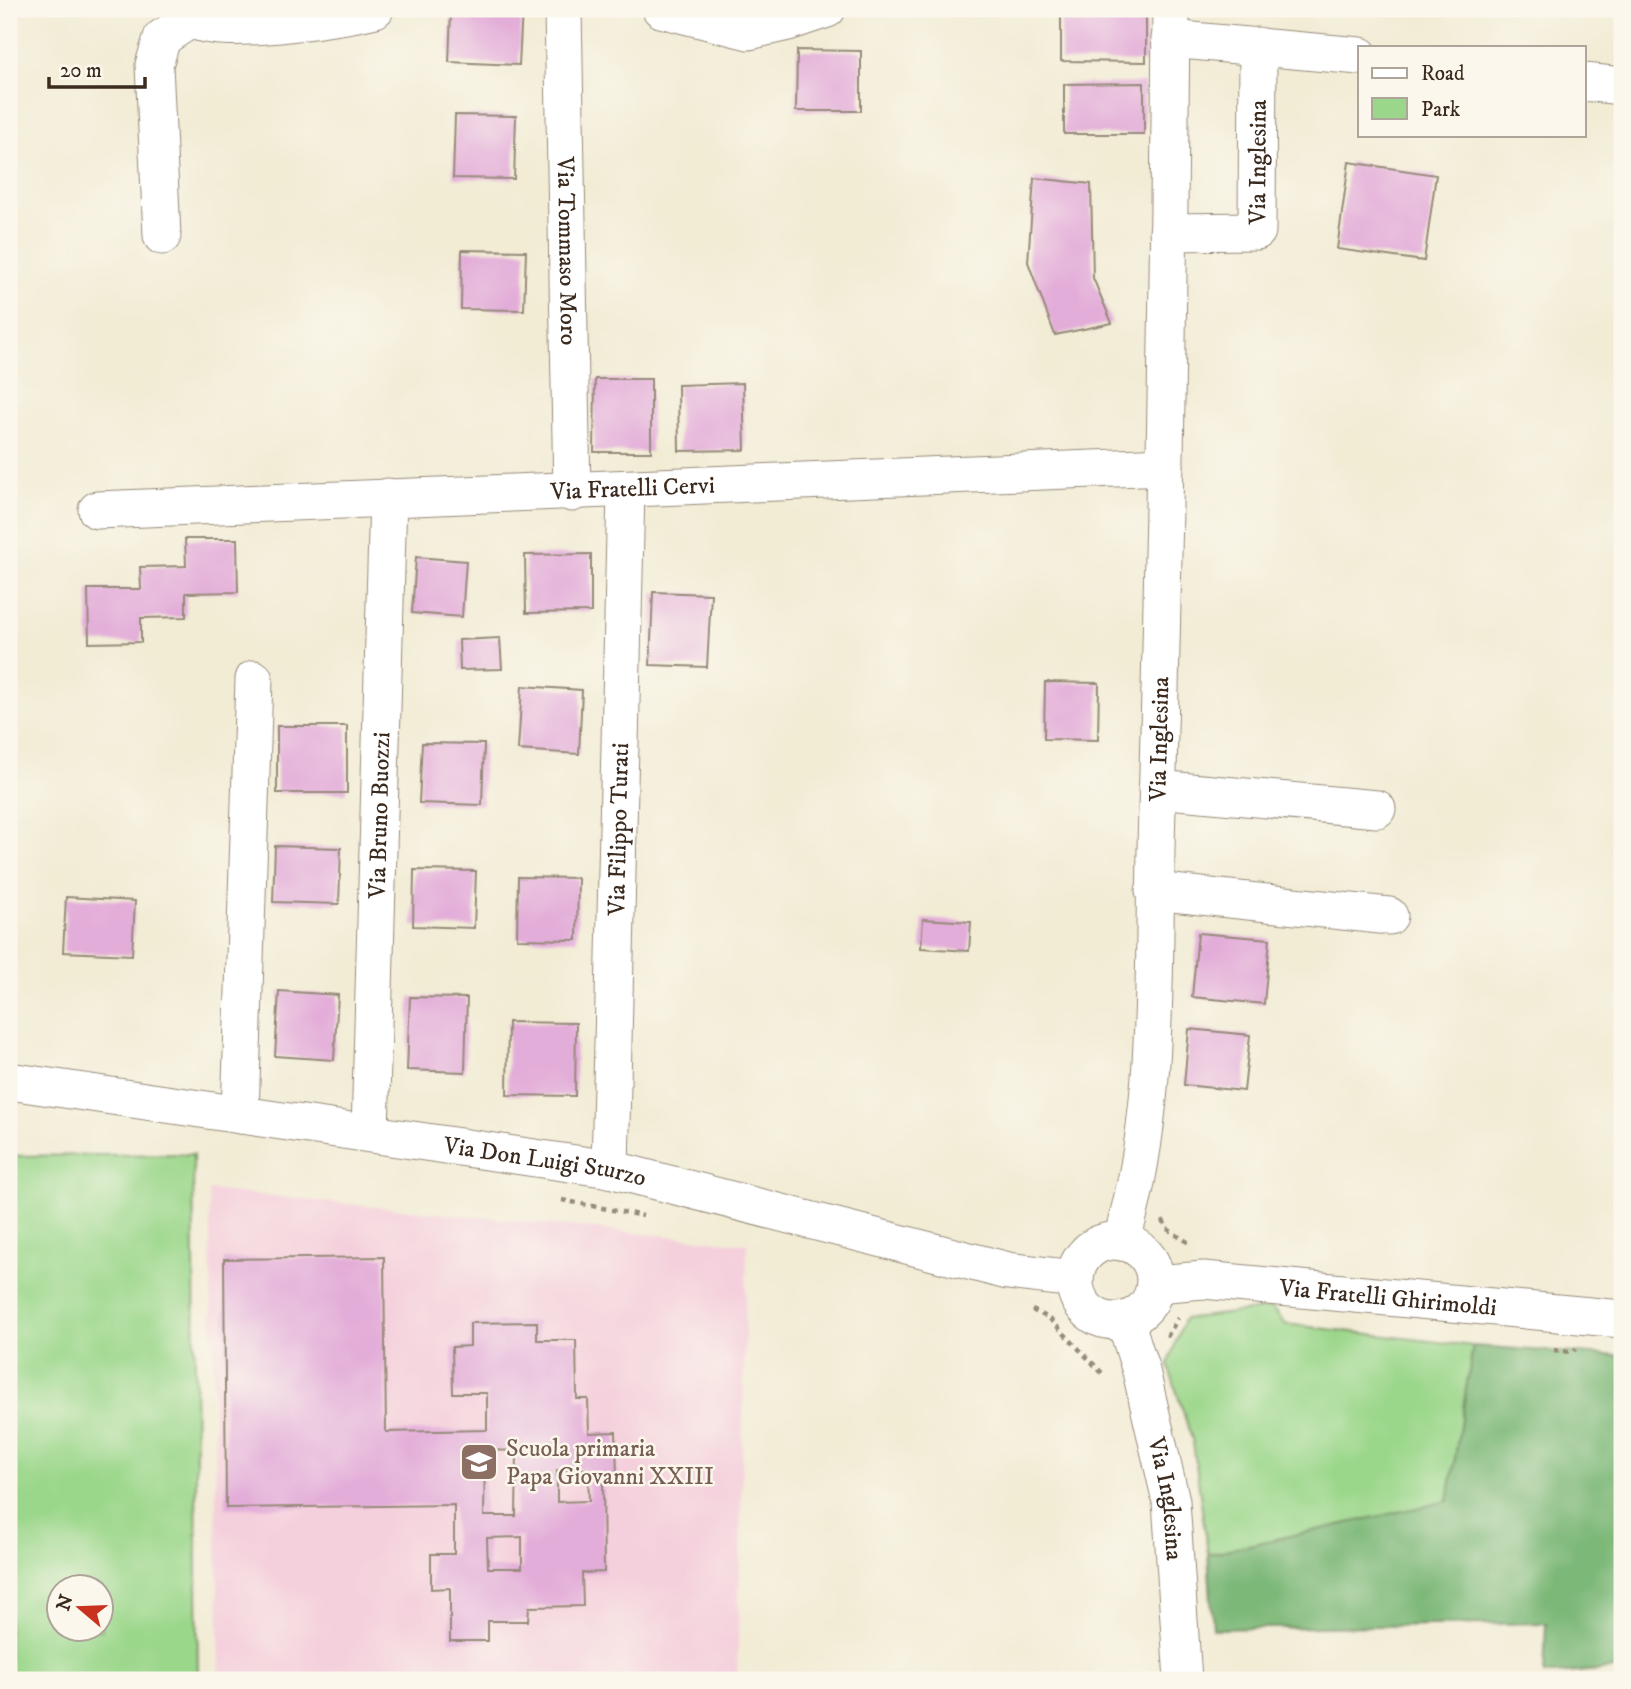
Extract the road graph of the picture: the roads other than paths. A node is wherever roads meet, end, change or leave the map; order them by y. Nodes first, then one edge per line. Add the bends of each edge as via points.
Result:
1 (375, 9) edge
2 (563, 9) edge
3 (661, 9) edge
4 (827, 9) edge
5 (188, 14) edge
6 (1170, 24) edge
7 (1258, 46) junction
8 (1358, 56) edge
9 (1586, 82) edge
10 (1622, 86) edge
11 (1168, 232) junction
12 (162, 236) dead end
13 (1165, 466) junction
14 (626, 490) junction
15 (572, 493) junction
16 (388, 497) junction
17 (97, 510) dead end
18 (254, 679) dead end
19 (1157, 789) junction
20 (1377, 809) dead end
21 (1154, 891) junction
22 (1389, 916) dead end
23 (9, 1081) edge
24 (240, 1115) junction
25 (370, 1132) junction
26 (610, 1170) junction
27 (1121, 1242) junction
28 (1076, 1279) junction
29 (1155, 1284) junction
30 (1622, 1319) edge
31 (1125, 1320) junction
32 (1183, 1680) edge

1 - 5 street via 290,23 214,26
2 - 15 street, Via Tommaso Moro
3 - 4 street via 749,31
5 - 12 street via 162,38 154,65
6 - 7 street
6 - 11 street, Via Inglesina
7 - 8 street
7 - 11 street, Via Inglesina via 1257,231
9 - 10 street
11 - 13 street, Via Inglesina
13 - 14 street, Via Fratelli Cervi
13 - 19 street, Via Inglesina
14 - 15 street, Via Fratelli Cervi
14 - 26 street, Via Filippo Turati
15 - 16 street, Via Fratelli Cervi
16 - 17 street, Via Fratelli Cervi
16 - 25 street, Via Bruno Buozzi
18 - 24 street
19 - 20 street
19 - 21 street, Via Inglesina
21 - 22 street
21 - 27 street, Via Inglesina via 1149,1090 1134,1199
23 - 24 street, Via Don Luigi Sturzo
24 - 25 street, Via Don Luigi Sturzo
25 - 26 street, Via Don Luigi Sturzo
26 - 28 street, Via Don Luigi Sturzo via 1008,1271
27 - 28 street via 1094,1247 1084,1256
27 - 29 street via 1147,1258
28 - 31 street via 1077,1293 1093,1315
29 - 30 street, Via Fratelli Ghirimoldi via 1204,1280
29 - 31 street via 1148,1305
31 - 32 street, Via Inglesina via 1171,1501

